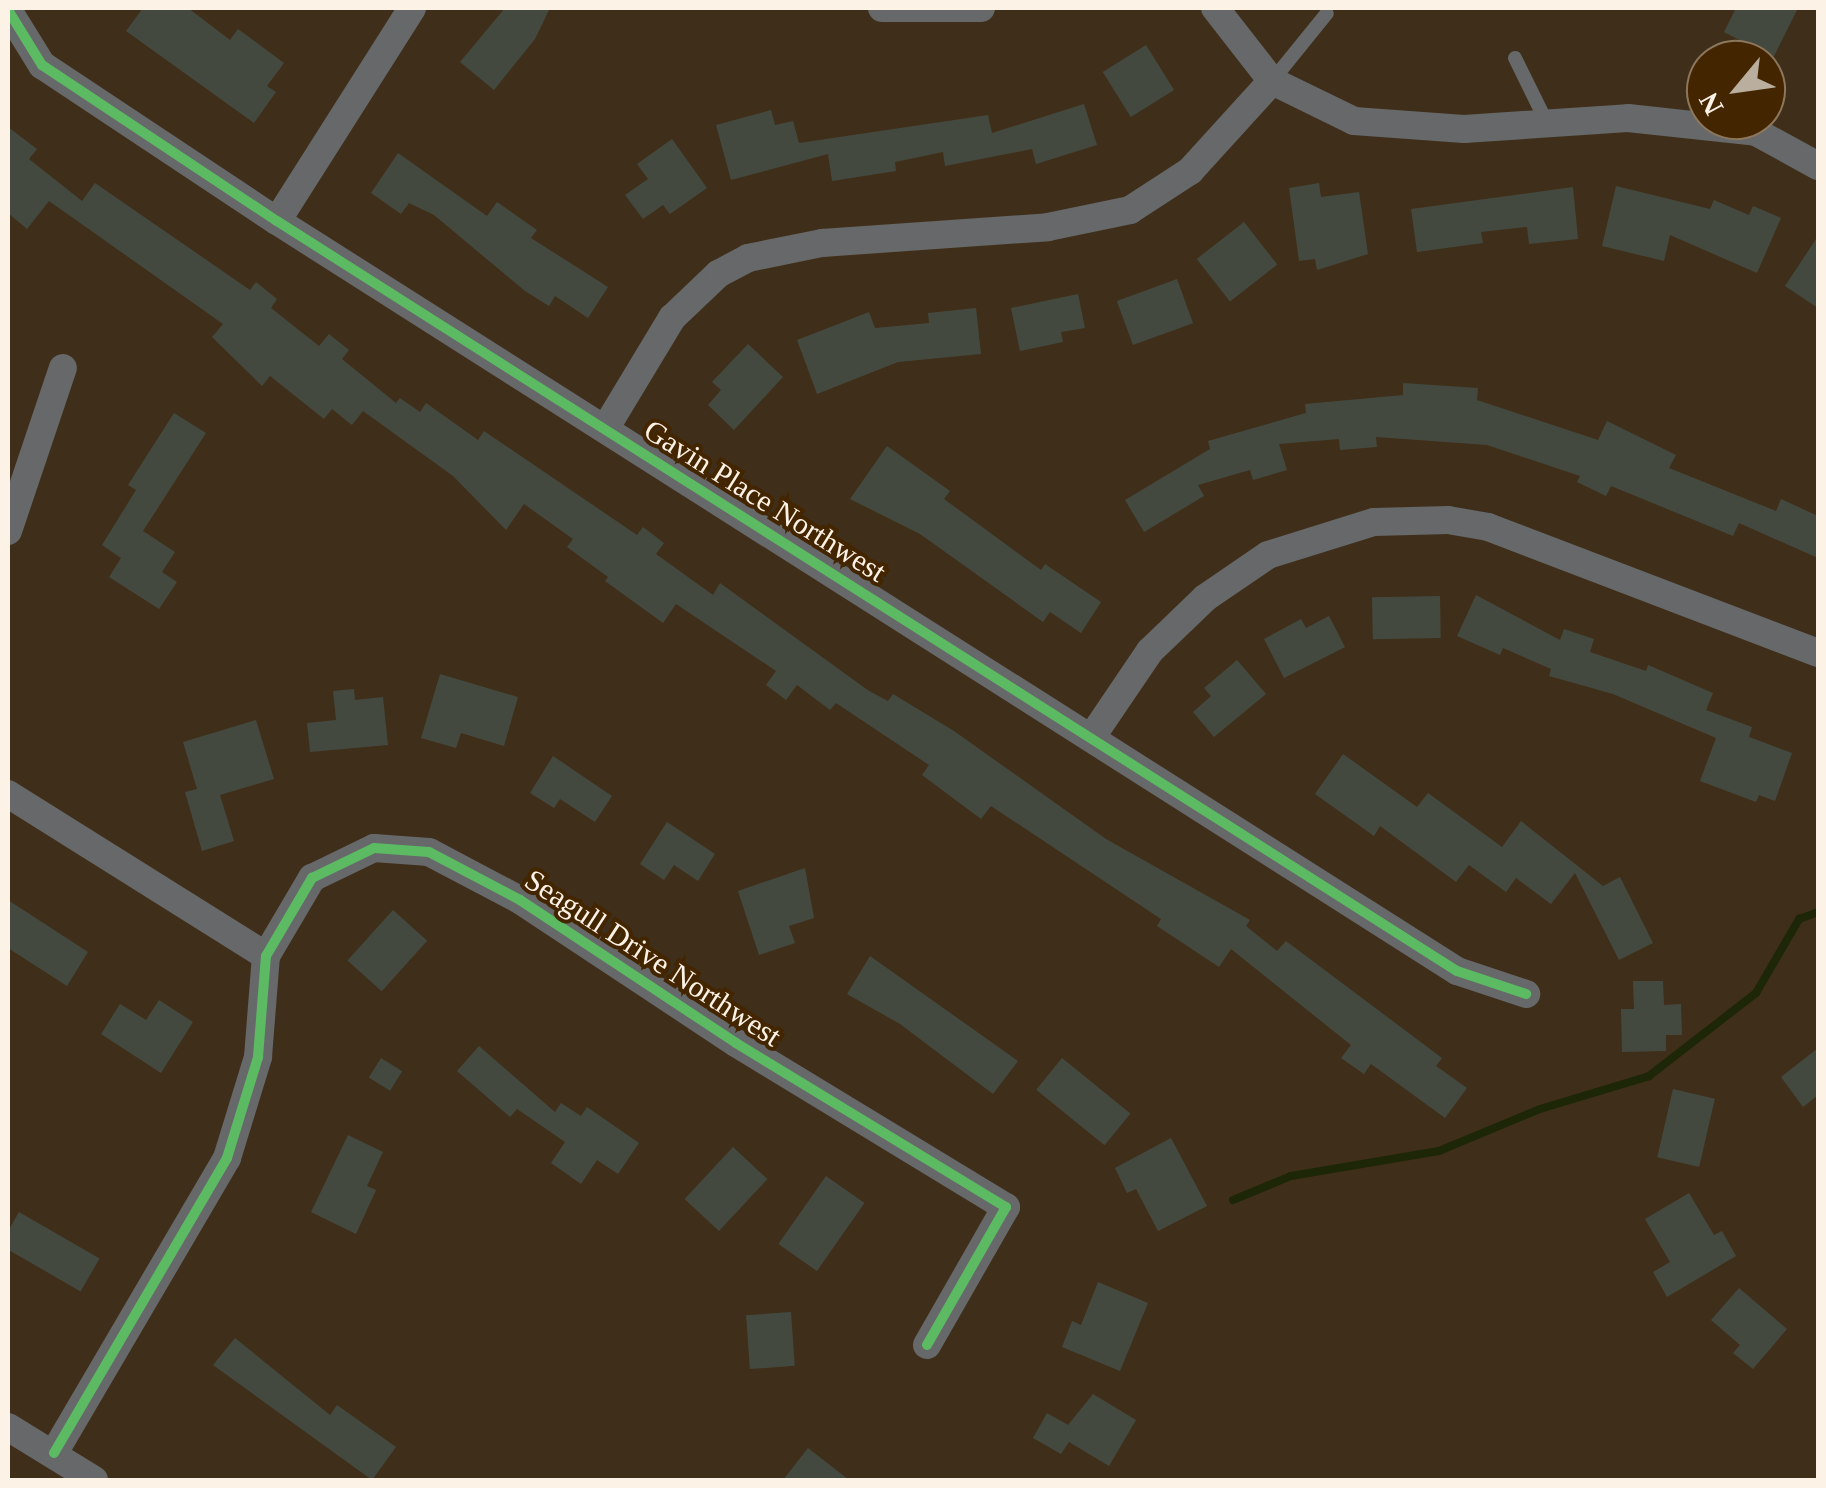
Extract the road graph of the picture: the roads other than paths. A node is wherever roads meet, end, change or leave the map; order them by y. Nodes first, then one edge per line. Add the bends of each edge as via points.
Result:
1 (412, 8) edge
2 (882, 8) edge
3 (981, 8) edge
4 (1214, 8) edge
5 (8, 10) edge
6 (1326, 13) dead end
7 (1515, 58) dead end
8 (1272, 81) junction
9 (1547, 123) junction
10 (1818, 166) edge
11 (278, 221) junction
12 (63, 368) dead end
13 (604, 429) junction
14 (8, 531) edge
15 (1818, 654) edge
16 (1091, 738) junction
17 (8, 794) edge
18 (266, 956) junction
19 (1526, 994) dead end
20 (927, 1345) dead end
21 (8, 1427) edge
22 (54, 1453) junction
23 (94, 1480) edge

1 - 11 street
2 - 3 street
4 - 8 street
5 - 11 street, Gavin Place Northwest via 42,65
6 - 8 lane
7 - 9 lane
8 - 9 street via 1354,121 1464,129
8 - 13 street via 1190,172 1130,210 1048,227 822,243 748,258 718,274 672,318
9 - 10 street via 1628,118 1756,132
11 - 13 street, Gavin Place Northwest
12 - 14 street
13 - 16 street, Gavin Place Northwest
15 - 16 street via 1488,527 1448,520 1374,522 1268,556 1205,598 1150,651
16 - 19 street, Gavin Place Northwest via 1457,971
17 - 18 street
18 - 20 street, Seagull Drive Northwest via 312,878 374,848 428,852 520,900 736,1043 1006,1206
18 - 22 street, Seagull Drive Northwest via 258,1057 226,1158
21 - 22 street
22 - 23 street

